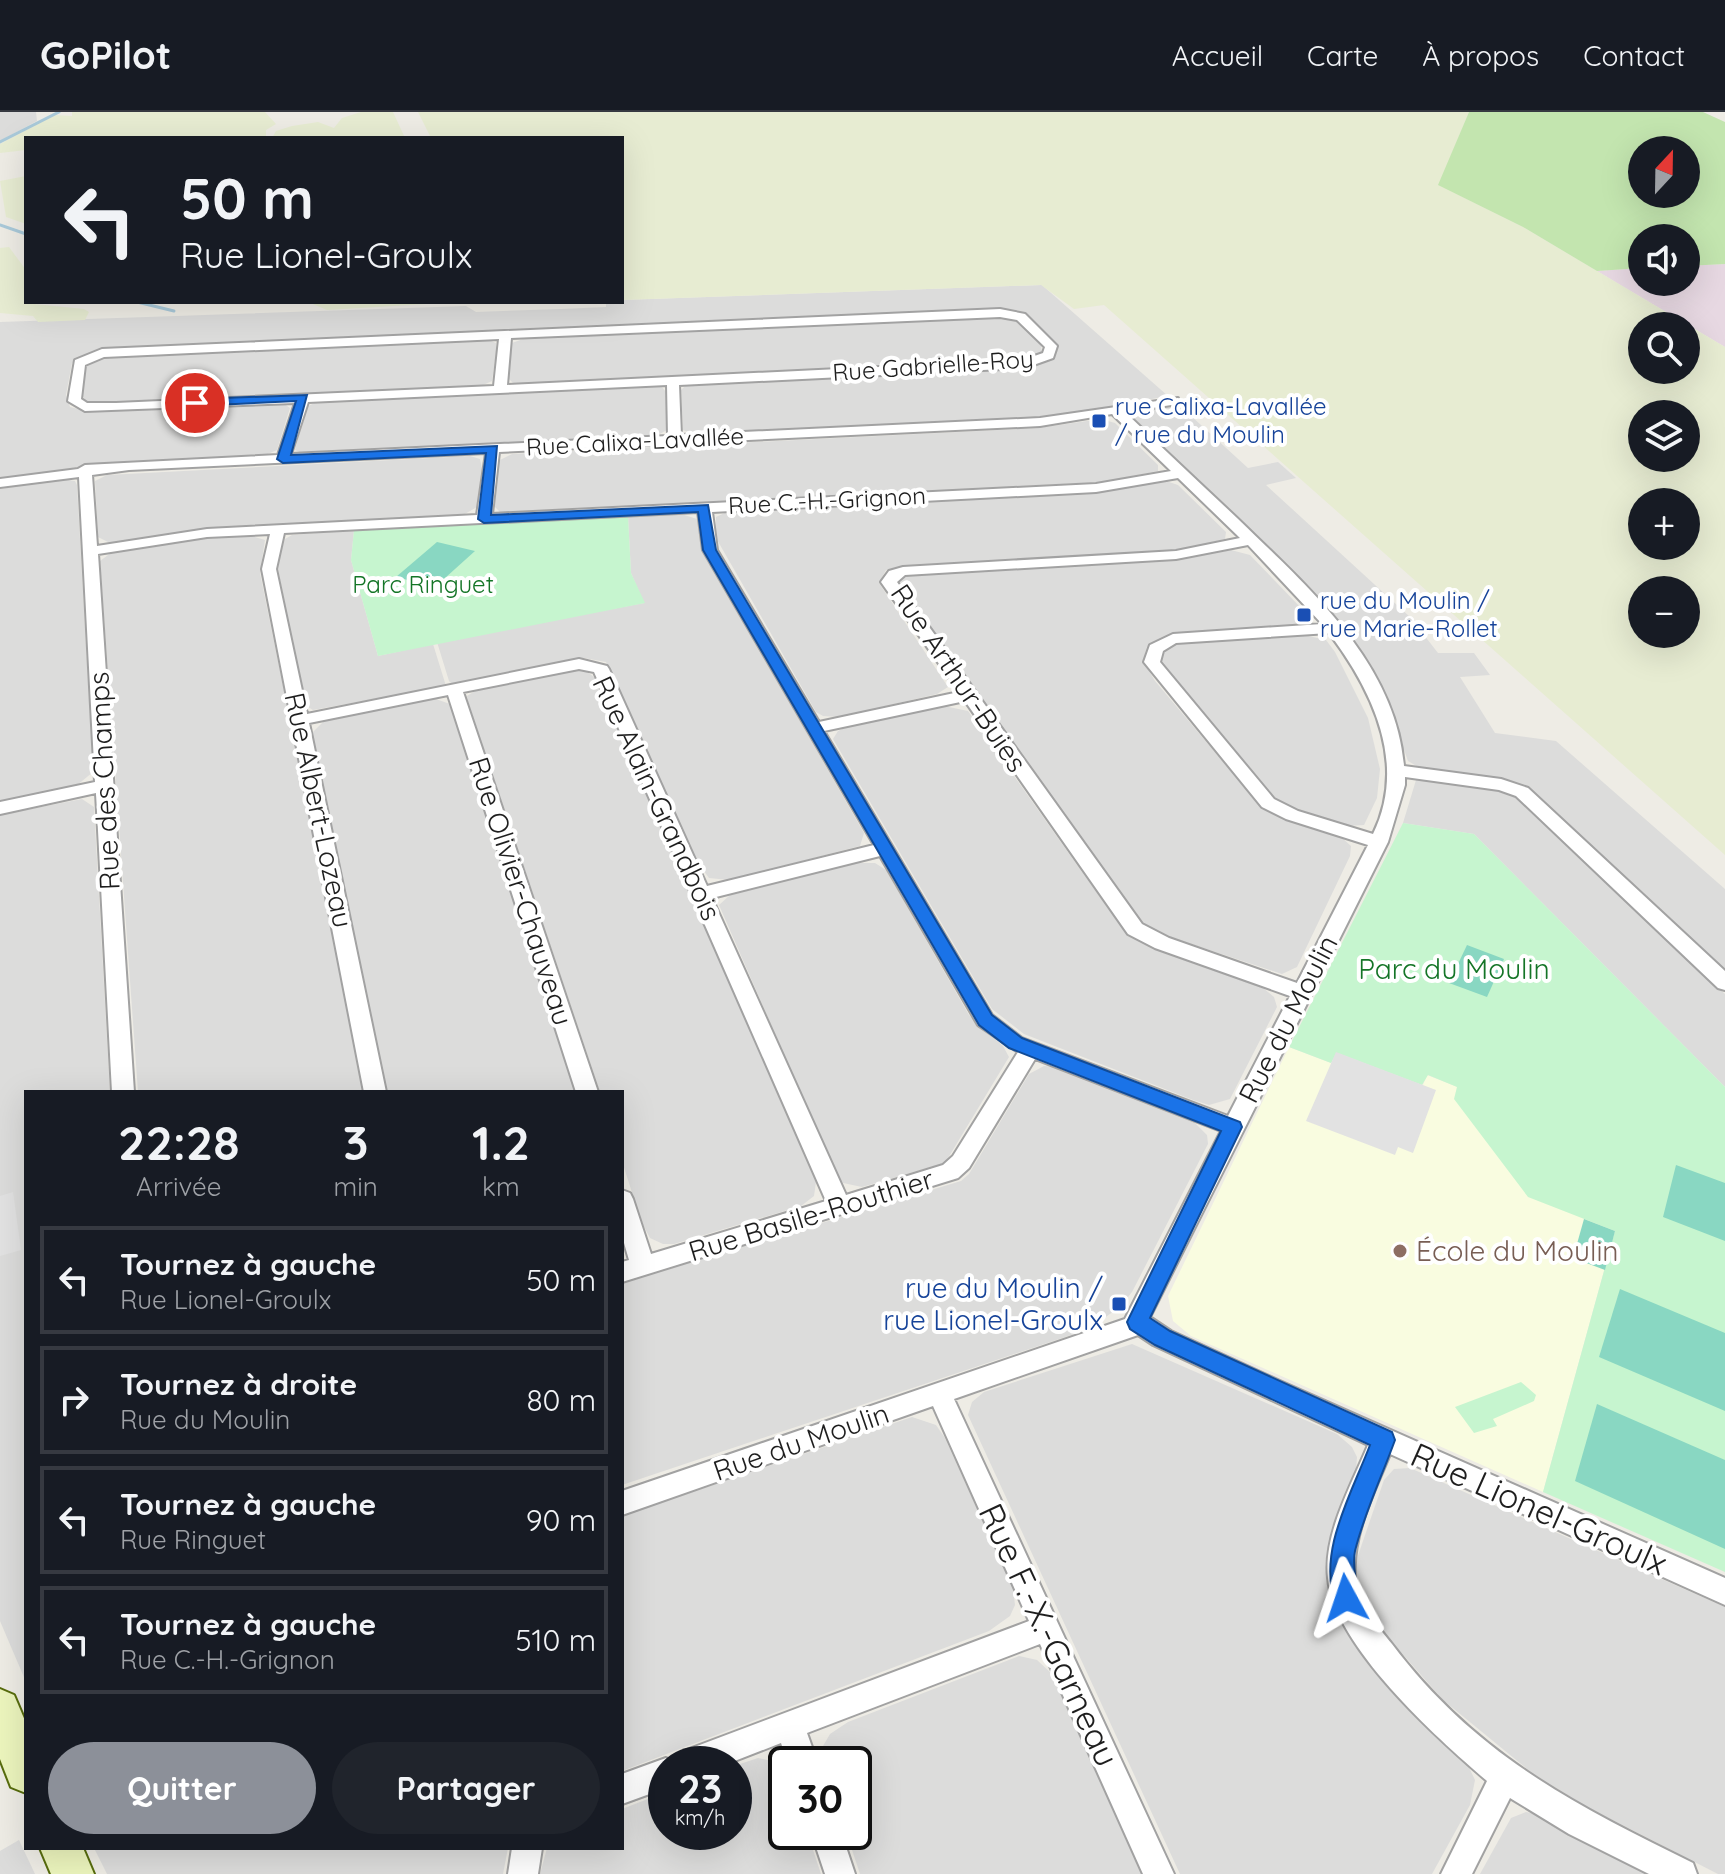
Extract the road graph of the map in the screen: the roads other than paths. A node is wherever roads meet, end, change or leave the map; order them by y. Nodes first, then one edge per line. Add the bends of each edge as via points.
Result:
1 (505, 336) junction
2 (673, 381) junction
3 (500, 389) junction
4 (303, 398) junction
5 (1173, 401) dead end
6 (1115, 410) junction
7 (675, 440) junction
8 (493, 449) junction
9 (283, 459) junction
10 (85, 469) junction
11 (1181, 473) junction
12 (0, 483) edge
13 (704, 507) junction
14 (484, 519) junction
15 (278, 530) junction
16 (1251, 540) junction
17 (90, 551) junction
18 (1335, 628) junction
19 (454, 690) junction
20 (968, 695) junction
21 (300, 720) junction
22 (813, 728) junction
23 (1399, 771) junction
24 (105, 786) junction
25 (0, 808) edge
26 (1379, 842) junction
27 (883, 849) junction
28 (702, 894) junction
29 (1725, 983) edge
30 (1301, 992) junction
31 (1031, 1049) junction
32 (123, 1090) edge
33 (375, 1090) edge
34 (586, 1090) edge
35 (1233, 1127) junction
36 (840, 1206) junction
37 (624, 1212) edge
38 (633, 1269) edge
39 (1138, 1322) junction
40 (940, 1395) junction
41 (1383, 1440) junction
42 (624, 1502) edge
43 (1725, 1592) edge
44 (1046, 1628) junction
45 (24, 1704) edge
46 (0, 1710) edge
47 (790, 1726) junction
48 (737, 1746) edge
49 (797, 1746) edge
50 (24, 1767) edge
51 (1505, 1777) junction
52 (648, 1780) edge
53 (624, 1788) edge
54 (62, 1850) edge
55 (527, 1850) edge
56 (832, 1850) edge
57 (73, 1874) edge
58 (523, 1874) edge
59 (840, 1874) edge
60 (1159, 1874) edge
61 (1456, 1874) edge
62 (1682, 1874) edge

1 - 2 street, Rue Gabrielle-Roy via 1003,313 1023,319 1051,349 1044,359 1025,364
1 - 3 street
1 - 4 street, Rue Gabrielle-Roy via 98,354 79,363 74,399 88,407
2 - 3 street, Rue Gabrielle-Roy
2 - 7 street
3 - 4 street, Rue Gabrielle-Roy
4 - 9 street
5 - 6 street, Rue Calixa-Lavallée
6 - 7 street, Rue Calixa-Lavallée via 1040,422
6 - 11 street, Rue du Moulin
7 - 8 street, Rue Calixa-Lavallée
8 - 9 street, Rue Calixa-Lavallée
8 - 14 street
9 - 10 street, Rue Calixa-Lavallée
10 - 12 street, Rue Calixa-Lavallée
10 - 17 street, Rue des Champs
11 - 13 street, Rue C.-H.-Grignon via 1101,487
11 - 16 street, Rue du Moulin
13 - 14 street, Rue C.-H.-Grignon
13 - 22 street via 710,550
14 - 15 street, Rue C.-H.-Grignon
15 - 17 street, Rue C.-H.-Grignon via 195,534
15 - 21 street, Rue Albert-Lozeau via 269,569
16 - 18 street, Rue du Moulin
16 - 20 street, Rue Arthur-Buies via 1176,555 896,573 891,585
17 - 24 street, Rue des Champs
18 - 23 street, Rue du Moulin via 1380,707
18 - 26 street via 1173,639 1156,648 1152,662 1268,803
19 - 21 street, Rue Alain-Grandbois
19 - 28 street, Rue Alain-Grandbois via 585,663 601,669
19 - 34 street, Rue Olivier-Chauveau
20 - 22 street
20 - 30 street, Rue Arthur-Buies via 1135,929
21 - 33 street, Rue Albert-Lozeau
22 - 27 street
23 - 26 street, Rue du Moulin via 1395,803
23 - 29 street via 1522,792
24 - 25 street
24 - 32 street, Rue des Champs
26 - 30 street, Rue du Moulin
27 - 28 street
27 - 31 street via 980,1014 1003,1036
28 - 36 street, Rue Alain-Grandbois
30 - 35 street, Rue du Moulin
31 - 35 street
31 - 36 street, Rue Basile-Routhier via 958,1166
35 - 39 street, Rue du Moulin
36 - 38 street, Rue Basile-Routhier
37 - 38 street
39 - 40 street, Rue du Moulin
39 - 41 street, Rue Lionel-Groulx via 1162,1338
40 - 42 street, Rue du Moulin
40 - 44 street, Rue F.-X.-Garneau
41 - 43 street, Rue Lionel-Groulx
41 - 51 street via 1343,1552 1346,1598 1362,1629 1401,1676
44 - 47 street
44 - 60 street, Rue F.-X.-Garneau
45 - 46 street
46 - 50 main road
47 - 48 street
47 - 49 street
51 - 61 street
51 - 62 street
52 - 53 street
54 - 57 main road
55 - 58 street
56 - 59 street

